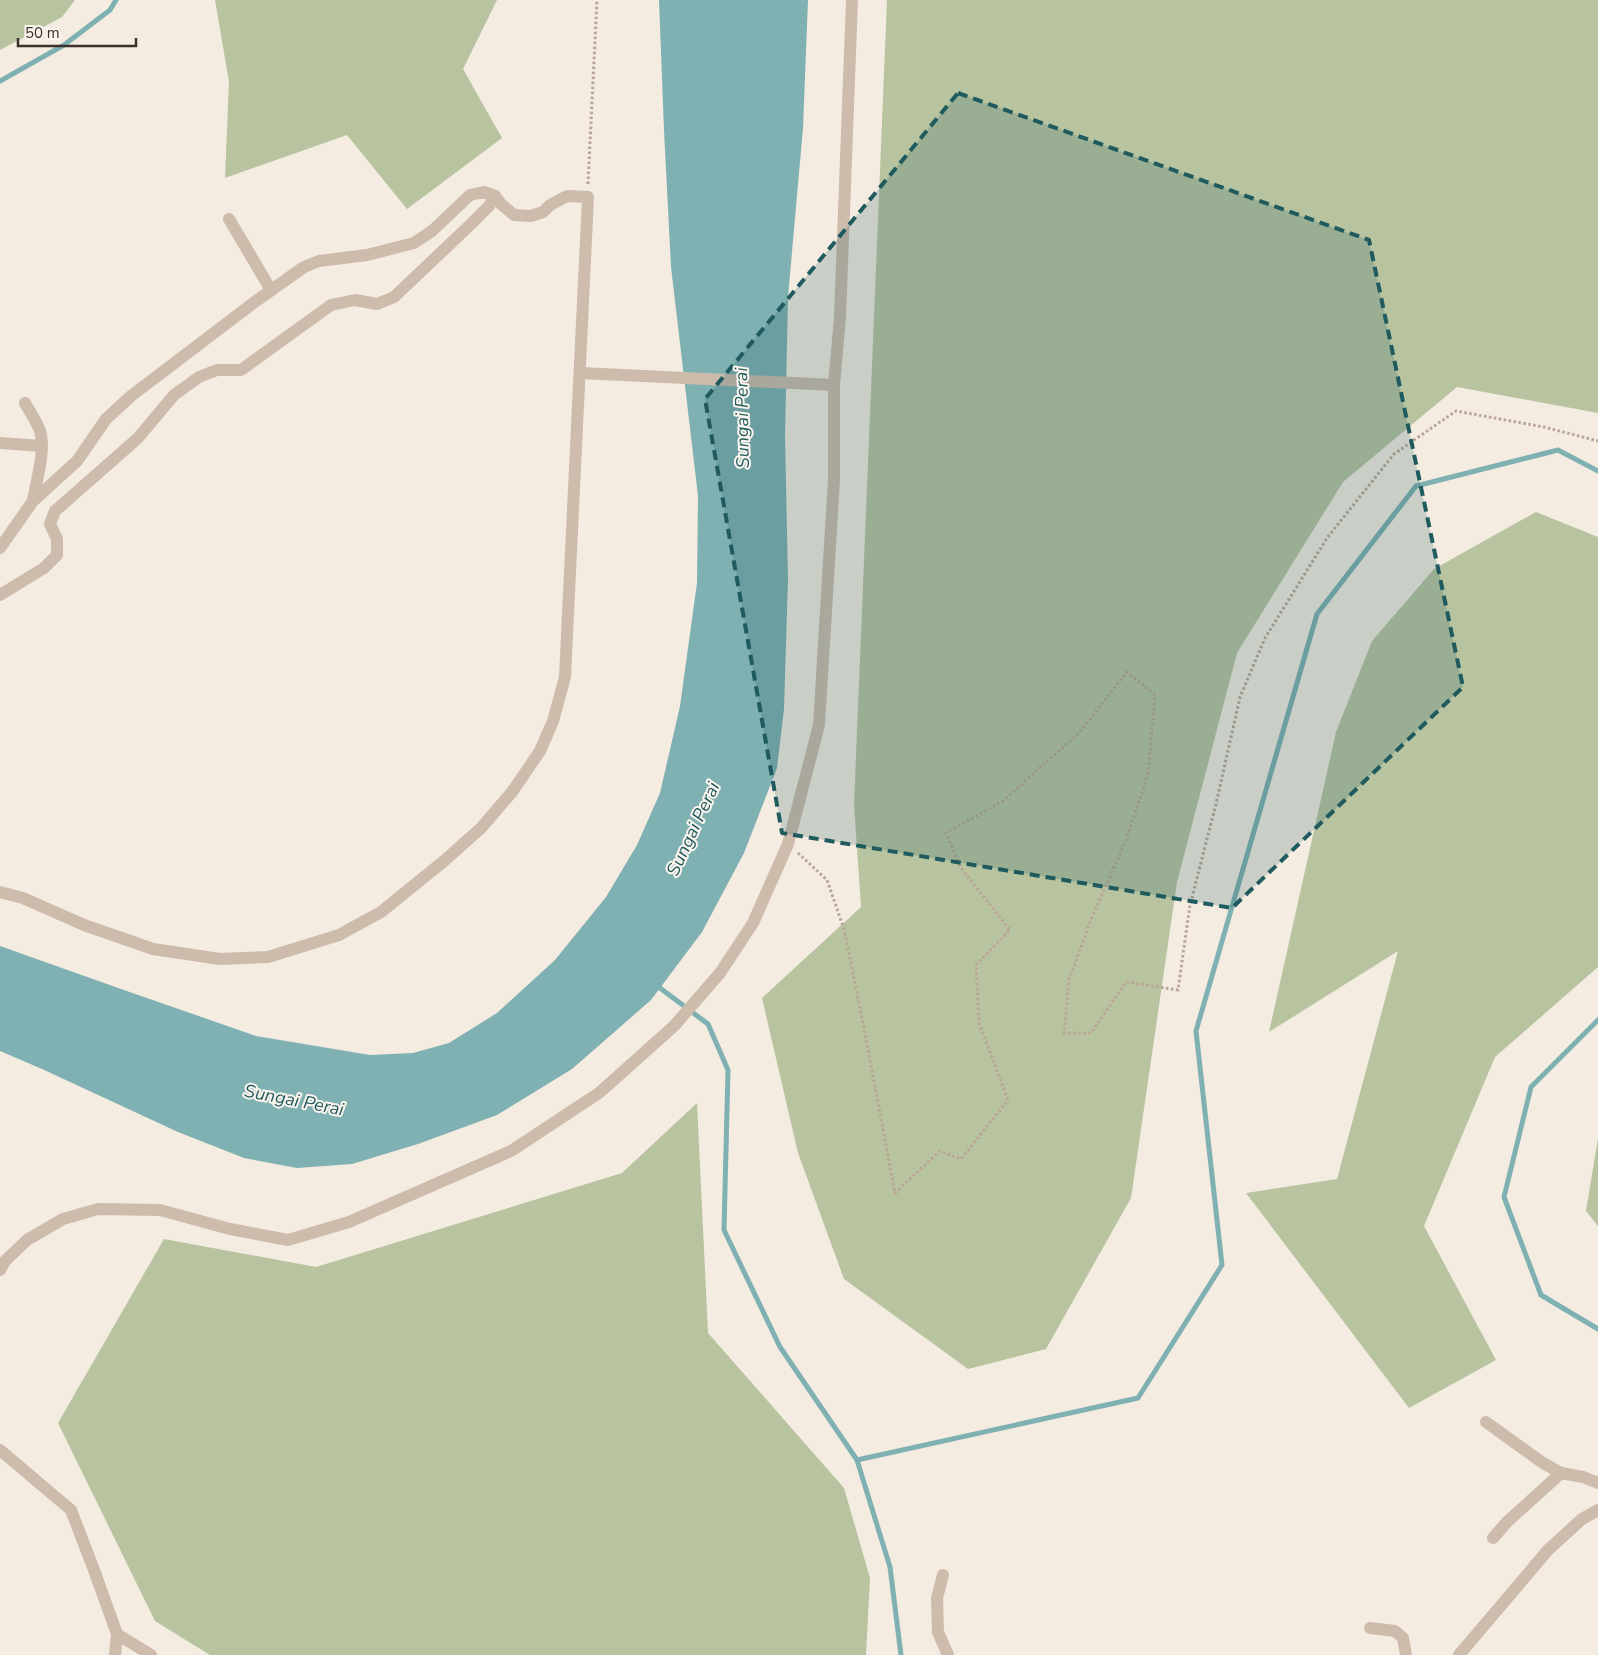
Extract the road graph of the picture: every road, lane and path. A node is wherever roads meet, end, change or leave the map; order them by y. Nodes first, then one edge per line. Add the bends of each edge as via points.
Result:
1 (597, 0) edge
2 (852, 0) edge
3 (495, 196) junction
4 (588, 197) junction
5 (229, 220) dead end
6 (271, 290) junction
7 (580, 374) junction
8 (834, 385) junction
9 (25, 403) dead end
10 (1598, 441) edge
11 (0, 443) edge
12 (42, 446) junction
13 (33, 502) junction
14 (2, 542) edge
15 (0, 595) edge
16 (788, 844) junction
17 (0, 892) edge
18 (0, 1270) edge
19 (1486, 1422) dead end
20 (0, 1450) edge
21 (1561, 1473) junction
22 (1598, 1482) edge
23 (1598, 1510) edge
24 (1493, 1538) dead end
25 (943, 1575) dead end
26 (1370, 1628) dead end
27 (117, 1634) junction
28 (943, 1651) edge
29 (115, 1655) edge
30 (151, 1655) edge
31 (1406, 1655) edge
32 (1459, 1655) edge

1 - 4 path
2 - 8 street via 840,317
3 - 4 street via 514,215 532,216 567,196
3 - 6 street via 484,192 470,194 432,231 414,243 367,256 319,261 304,267
3 - 15 street via 470,225 394,297 377,304 355,300 331,305 241,370 217,370 198,376 174,395 138,438 55,511 50,524 57,540 57,555 44,568
4 - 7 street
5 - 6 street
6 - 13 street via 131,396 106,419 77,461
7 - 8 street
7 - 17 street via 565,677 553,721 540,751 512,792 459,848 381,912 339,935 268,957 220,959 153,948
8 - 16 street via 834,480 819,725
9 - 12 street via 41,432
10 - 16 path via 1544,427 1456,411 1394,454 1327,538 1265,638 1240,697 1190,904 1178,990 1126,982 1091,1034 1064,1033 1070,980 1090,922 1126,840 1148,774 1155,695 1127,672 1079,733 1052,758 1003,801 946,833 961,868 1010,930 976,965 980,1023 1008,1100 961,1159 940,1151 895,1192 844,929 827,880
11 - 12 street
12 - 13 street
13 - 14 street
16 - 18 street via 753,923 720,973 674,1026 599,1093 511,1151 349,1222 288,1240 230,1229 160,1210 98,1208 64,1218 28,1240
19 - 21 street
20 - 27 street via 71,1510
21 - 22 street
21 - 24 street
23 - 32 street via 1548,1550
25 - 28 street via 938,1598 938,1632
26 - 31 street via 1395,1631 1403,1638
27 - 29 street
27 - 30 street

